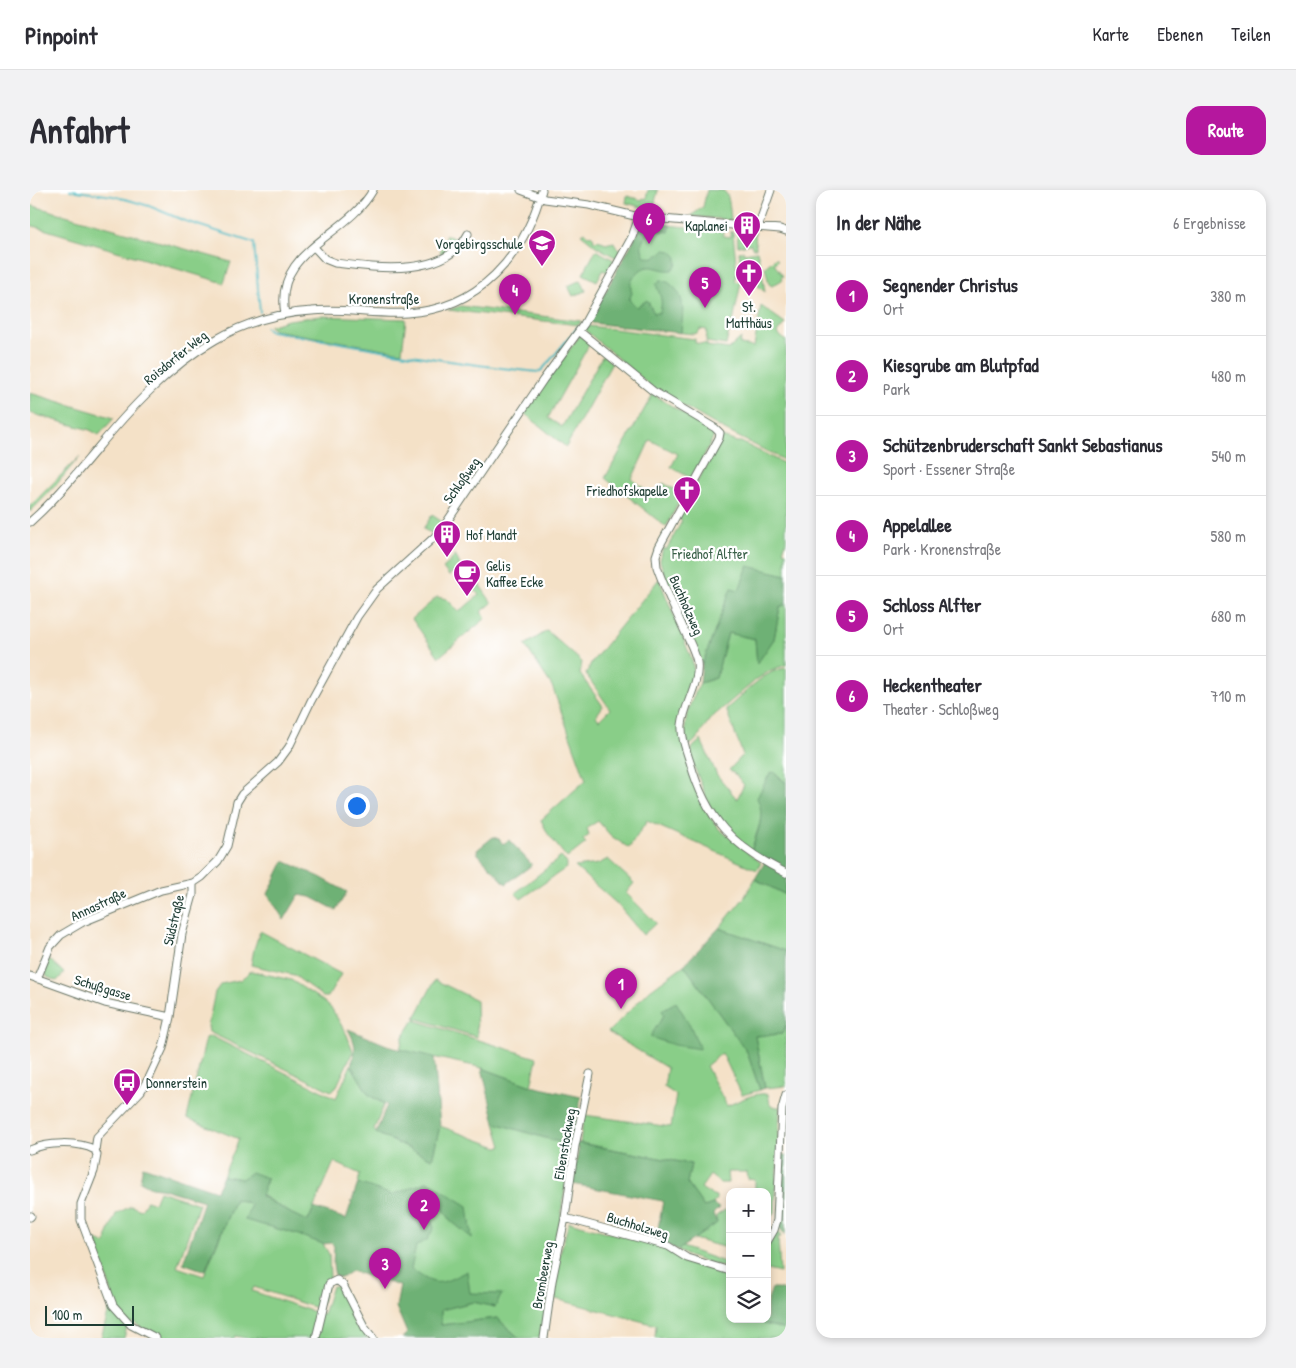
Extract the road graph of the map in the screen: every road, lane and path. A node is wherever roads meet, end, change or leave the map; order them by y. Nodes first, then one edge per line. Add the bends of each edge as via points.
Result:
1 (373, 190) edge
2 (521, 190) edge
3 (771, 190) edge
4 (541, 194) edge
5 (639, 217) junction
6 (758, 227) junction
7 (786, 231) edge
8 (468, 234) dead end
9 (314, 247) junction
10 (285, 314) junction
11 (578, 331) junction
12 (30, 522) edge
13 (291, 745) joint
14 (786, 873) edge
15 (193, 883) junction
16 (34, 977) edge
17 (170, 1018) junction
18 (590, 1074) dead end
19 (786, 1096) edge
20 (97, 1136) junction
21 (82, 1144) junction
22 (30, 1150) edge
23 (95, 1150) junction
24 (566, 1218) junction
25 (771, 1235) edge
26 (726, 1270) edge
27 (156, 1338) edge
28 (316, 1338) edge
29 (373, 1338) edge
30 (544, 1338) edge

1 - 9 street via 357,210
2 - 4 street
3 - 6 street
4 - 5 street
4 - 10 street, Kronenstraße via 512,257 492,278 465,297 436,308 408,313 321,310
5 - 6 street
5 - 11 street, Schloßweg via 625,251
6 - 7 street
8 - 9 street via 463,244 448,255 411,267 334,263
9 - 10 street via 287,276 283,294
10 - 12 street, Roisdorfer Weg via 220,337 183,363 126,416
11 - 13 street, Schloßweg via 440,532 370,598 322,681
11 - 14 street, Buchholzweg via 653,391 720,433 659,547 657,567 697,661 696,680 682,731 699,790 712,815 727,832 764,862
13 - 15 street, Südstraße via 278,762 242,794 237,802 227,846 218,861
15 - 16 street, Annastraße via 152,893 61,935 50,947
15 - 17 street, Südstraße
16 - 17 street, Schußgasse via 105,1003
17 - 20 street via 163,1048 146,1083
18 - 24 street, Eibenstockweg via 575,1146
19 - 25 street via 782,1109 777,1220
20 - 21 street
20 - 23 street
21 - 22 street
21 - 23 street
23 - 27 street via 94,1171 81,1204 81,1220 113,1304 131,1325
24 - 26 street, Buchholzweg via 662,1244 692,1260
24 - 30 street, Brombeerweg
28 - 29 street via 329,1284 336,1280 343,1285

